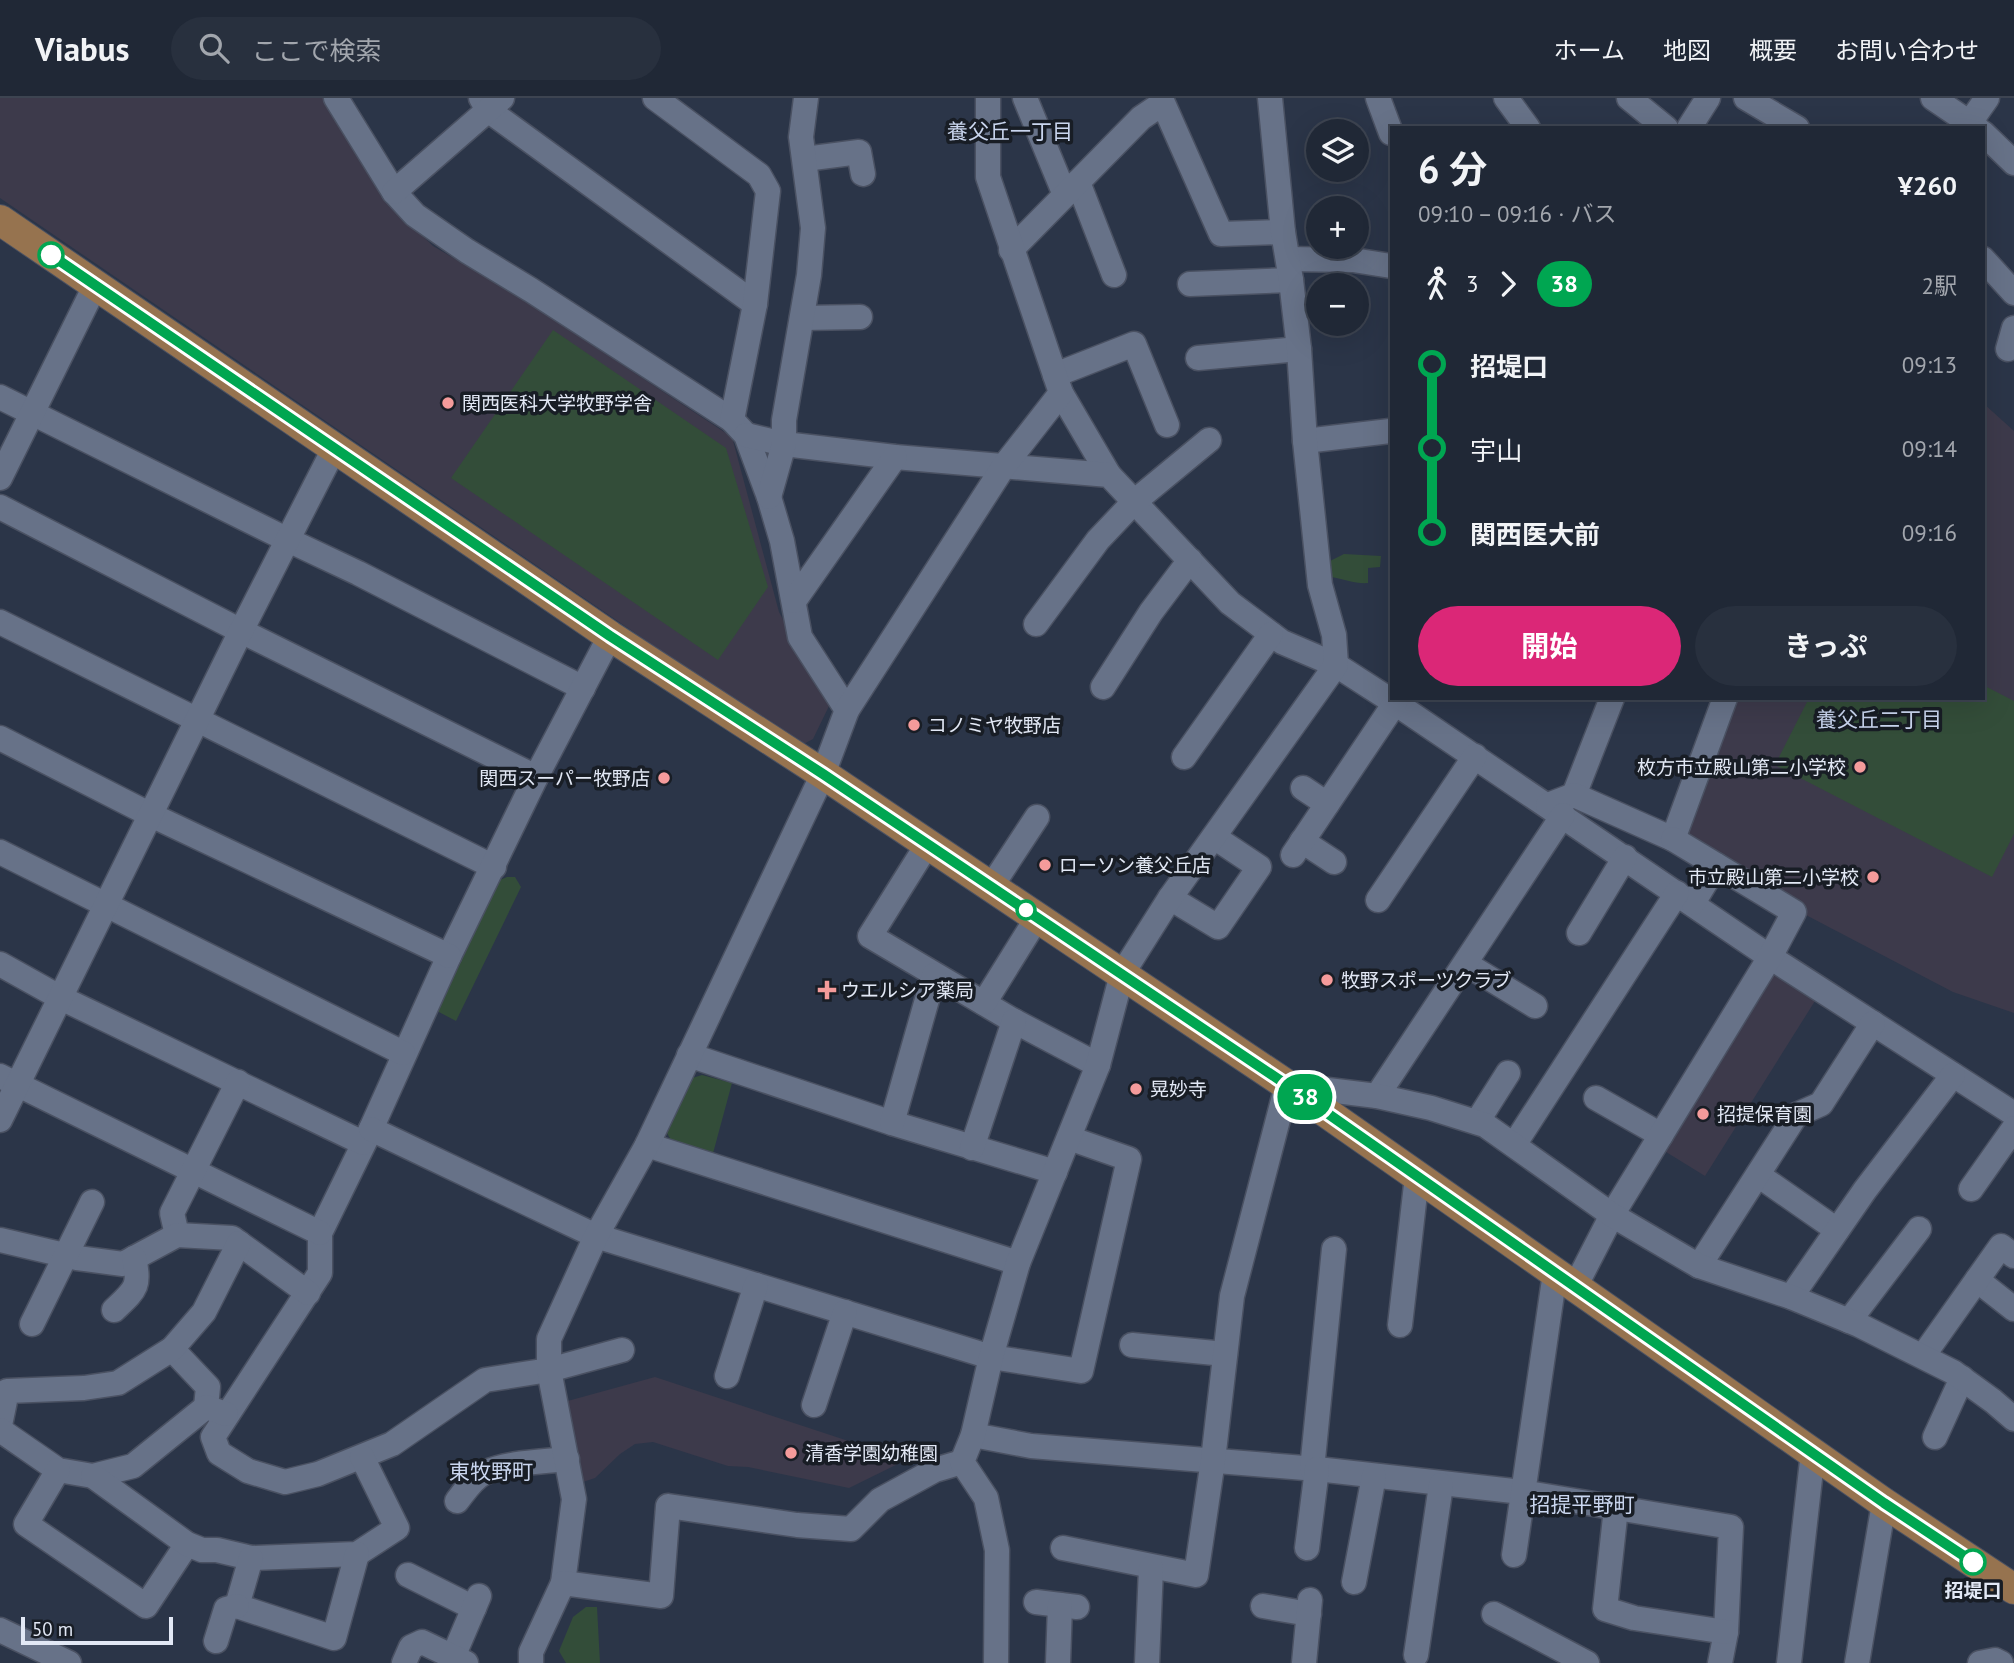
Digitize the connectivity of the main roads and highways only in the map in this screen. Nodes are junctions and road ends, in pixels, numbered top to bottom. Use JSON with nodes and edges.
{"nodes":[{"id":1,"x":0,"y":219,"type":"edge"},
{"id":2,"x":2014,"y":1589,"type":"edge"}],
"edges":[{"from":1,"to":2,"type":"main road"}]}
